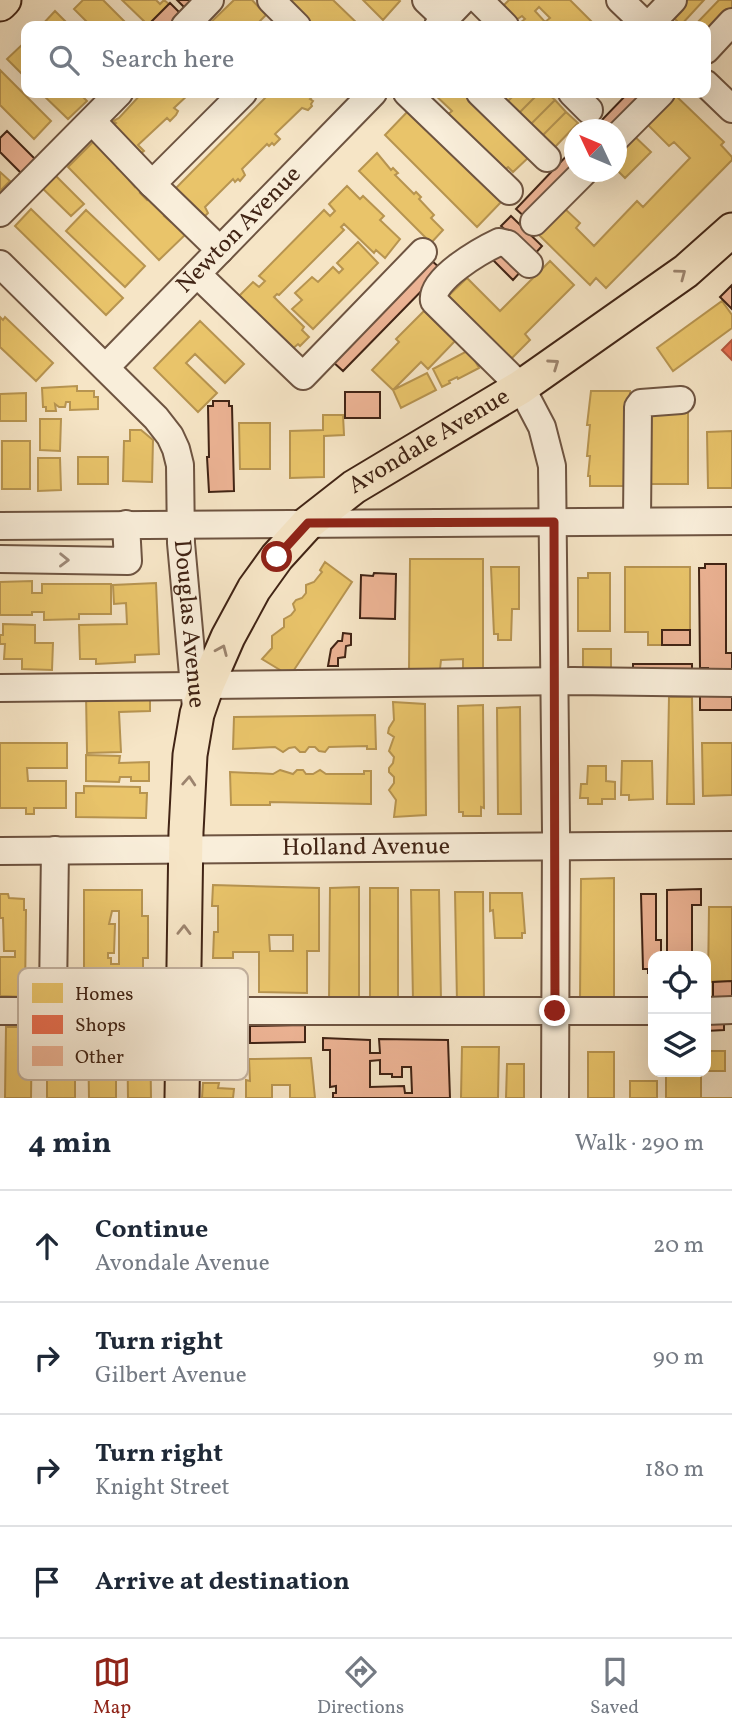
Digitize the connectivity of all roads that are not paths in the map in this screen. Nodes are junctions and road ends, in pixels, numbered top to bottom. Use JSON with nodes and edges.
{"nodes":[{"id":1,"x":210,"y":0,"type":"edge"},
{"id":2,"x":271,"y":0,"type":"edge"},
{"id":3,"x":426,"y":0,"type":"edge"},
{"id":4,"x":479,"y":0,"type":"edge"},
{"id":5,"x":620,"y":0,"type":"edge"},
{"id":6,"x":673,"y":0,"type":"edge"},
{"id":7,"x":449,"y":15,"type":"edge"},
{"id":8,"x":190,"y":21,"type":"edge"},
{"id":9,"x":292,"y":21,"type":"edge"},
{"id":10,"x":500,"y":21,"type":"edge"},
{"id":11,"x":642,"y":21,"type":"edge"},
{"id":12,"x":652,"y":21,"type":"edge"},
{"id":13,"x":732,"y":22,"type":"edge"},
{"id":14,"x":711,"y":45,"type":"edge"},
{"id":15,"x":711,"y":89,"type":"edge"},
{"id":16,"x":114,"y":98,"type":"edge"},
{"id":17,"x":238,"y":98,"type":"edge"},
{"id":18,"x":366,"y":98,"type":"edge"},
{"id":19,"x":412,"y":98,"type":"edge"},
{"id":20,"x":485,"y":98,"type":"edge"},
{"id":21,"x":656,"y":98,"type":"edge"},
{"id":22,"x":732,"y":109,"type":"edge"},
{"id":23,"x":92,"y":121,"type":"junction"},
{"id":24,"x":627,"y":128,"type":"edge"},
{"id":25,"x":547,"y":158,"type":"dead end"},
{"id":26,"x":574,"y":182,"type":"edge"},
{"id":27,"x":152,"y":184,"type":"junction"},
{"id":28,"x":509,"y":191,"type":"dead end"},
{"id":29,"x":0,"y":213,"type":"edge"},
{"id":30,"x":534,"y":222,"type":"dead end"},
{"id":31,"x":732,"y":230,"type":"edge"},
{"id":32,"x":220,"y":250,"type":"junction"},
{"id":33,"x":423,"y":252,"type":"dead end"},
{"id":34,"x":0,"y":264,"type":"edge"},
{"id":35,"x":528,"y":264,"type":"dead end"},
{"id":36,"x":197,"y":274,"type":"junction"},
{"id":37,"x":106,"y":367,"type":"junction"},
{"id":38,"x":521,"y":387,"type":"junction"},
{"id":39,"x":681,"y":400,"type":"dead end"},
{"id":40,"x":732,"y":521,"type":"edge"},
{"id":41,"x":554,"y":522,"type":"junction"},
{"id":42,"x":637,"y":522,"type":"junction"},
{"id":43,"x":308,"y":523,"type":"junction"},
{"id":44,"x":126,"y":524,"type":"junction"},
{"id":45,"x":181,"y":524,"type":"junction"},
{"id":46,"x":0,"y":526,"type":"edge"},
{"id":47,"x":0,"y":559,"type":"edge"},
{"id":48,"x":555,"y":681,"type":"junction"},
{"id":49,"x":732,"y":683,"type":"edge"},
{"id":50,"x":0,"y":688,"type":"edge"},
{"id":51,"x":199,"y":695,"type":"junction"},
{"id":52,"x":732,"y":845,"type":"edge"},
{"id":53,"x":556,"y":846,"type":"junction"},
{"id":54,"x":186,"y":849,"type":"junction"},
{"id":55,"x":0,"y":850,"type":"edge"},
{"id":56,"x":55,"y":850,"type":"junction"},
{"id":57,"x":53,"y":968,"type":"edge"},
{"id":58,"x":184,"y":968,"type":"edge"},
{"id":59,"x":732,"y":1010,"type":"edge"},
{"id":60,"x":0,"y":1011,"type":"edge"},
{"id":61,"x":18,"y":1011,"type":"edge"},
{"id":62,"x":248,"y":1011,"type":"edge"},
{"id":63,"x":555,"y":1011,"type":"junction"},
{"id":64,"x":648,"y":1011,"type":"edge"},
{"id":65,"x":711,"y":1011,"type":"edge"},
{"id":66,"x":182,"y":1080,"type":"edge"},
{"id":67,"x":182,"y":1098,"type":"edge"},
{"id":68,"x":555,"y":1098,"type":"edge"}],
"edges":[{"from":1,"to":8,"type":"street"},
{"from":2,"to":9,"type":"street"},
{"from":3,"to":7,"type":"street"},
{"from":4,"to":10,"type":"street"},
{"from":5,"to":11,"type":"street"},
{"from":6,"to":12,"type":"street"},
{"from":13,"to":14,"type":"street"},
{"from":15,"to":22,"type":"street"},
{"from":16,"to":23,"type":"street"},
{"from":17,"to":27,"type":"street"},
{"from":18,"to":32,"type":"street","name":"Newton Avenue"},
{"from":19,"to":28,"type":"street"},
{"from":20,"to":25,"type":"street"},
{"from":21,"to":24,"type":"street"},
{"from":23,"to":27,"type":"street"},
{"from":23,"to":29,"type":"street"},
{"from":26,"to":30,"type":"street"},
{"from":27,"to":32,"type":"street"},
{"from":38,"to":31,"type":"main road","name":"Avondale Avenue","one_way":true},
{"from":32,"to":36,"type":"street","name":"Newton Avenue"},
{"from":33,"to":36,"type":"street"},
{"from":34,"to":37,"type":"street","name":"Douglas Avenue"},
{"from":35,"to":38,"type":"street"},
{"from":36,"to":37,"type":"street","name":"Newton Avenue"},
{"from":37,"to":45,"type":"street","name":"Douglas Avenue"},
{"from":38,"to":41,"type":"street"},
{"from":38,"to":43,"type":"main road","name":"Avondale Avenue"},
{"from":39,"to":42,"type":"street"},
{"from":40,"to":42,"type":"street"},
{"from":41,"to":42,"type":"street"},
{"from":41,"to":43,"type":"street"},
{"from":41,"to":48,"type":"street"},
{"from":43,"to":45,"type":"street"},
{"from":51,"to":43,"type":"main road","name":"Avondale Avenue","one_way":true},
{"from":44,"to":45,"type":"street"},
{"from":44,"to":46,"type":"street"},
{"from":47,"to":44,"type":"street","one_way":true},
{"from":45,"to":51,"type":"street","name":"Douglas Avenue"},
{"from":48,"to":49,"type":"street"},
{"from":48,"to":51,"type":"street"},
{"from":48,"to":53,"type":"street"},
{"from":50,"to":51,"type":"street"},
{"from":54,"to":51,"type":"main road","name":"Douglas Avenue","one_way":true},
{"from":52,"to":53,"type":"street","name":"Holland Avenue"},
{"from":53,"to":54,"type":"street","name":"Holland Avenue"},
{"from":53,"to":63,"type":"street"},
{"from":54,"to":56,"type":"street","name":"Holland Avenue"},
{"from":58,"to":54,"type":"main road","name":"Douglas Avenue","one_way":true},
{"from":55,"to":56,"type":"street","name":"Holland Avenue"},
{"from":56,"to":57,"type":"street"},
{"from":59,"to":65,"type":"street"},
{"from":60,"to":61,"type":"street"},
{"from":62,"to":63,"type":"street"},
{"from":63,"to":64,"type":"street"},
{"from":63,"to":68,"type":"street"},
{"from":66,"to":67,"type":"main road","name":"Douglas Avenue"}]}
